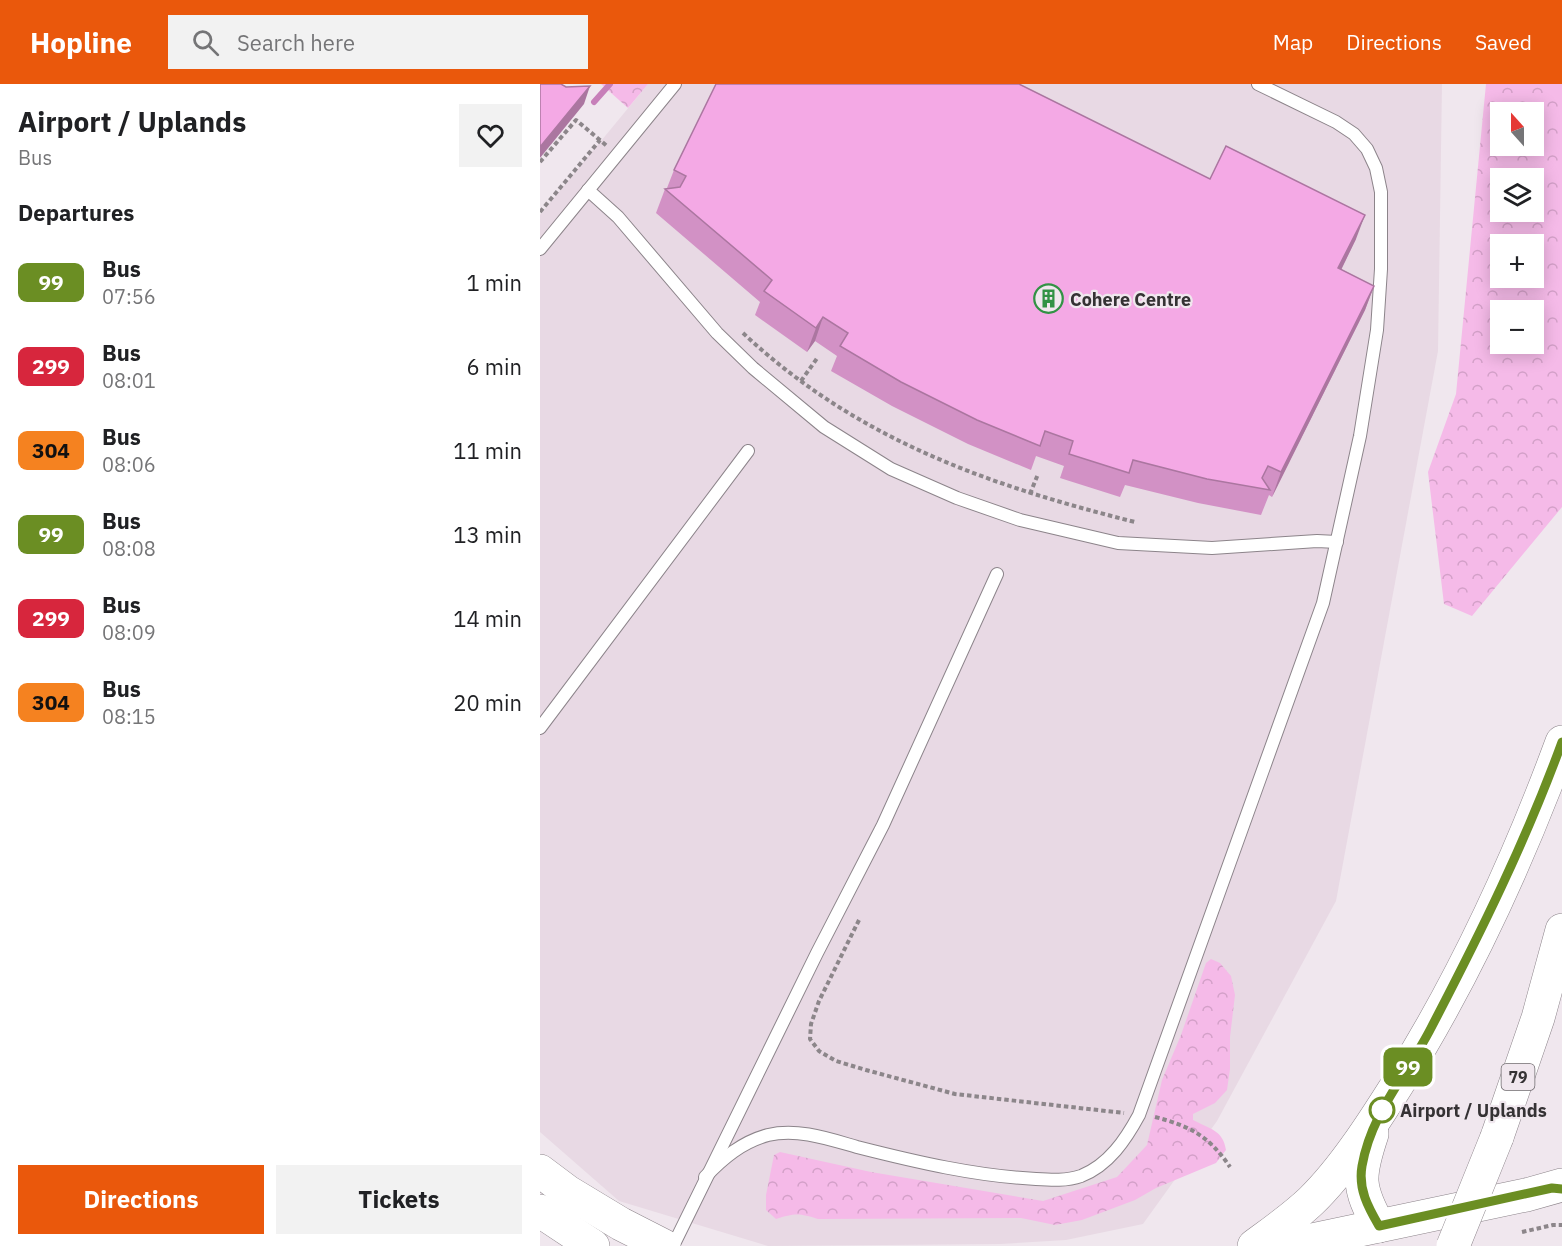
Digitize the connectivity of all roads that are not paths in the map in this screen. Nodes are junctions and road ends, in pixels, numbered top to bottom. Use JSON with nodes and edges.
{"nodes":[{"id":1,"x":675,"y":84,"type":"edge"},
{"id":2,"x":1258,"y":84,"type":"edge"},
{"id":3,"x":588,"y":190,"type":"junction"},
{"id":4,"x":540,"y":249,"type":"edge"},
{"id":5,"x":748,"y":451,"type":"dead end"},
{"id":6,"x":1337,"y":542,"type":"junction"},
{"id":7,"x":997,"y":574,"type":"dead end"},
{"id":8,"x":540,"y":728,"type":"edge"},
{"id":9,"x":1562,"y":742,"type":"edge"},
{"id":10,"x":1562,"y":930,"type":"edge"},
{"id":11,"x":1562,"y":980,"type":"edge"},
{"id":12,"x":1538,"y":1018,"type":"junction"},
{"id":13,"x":1378,"y":1115,"type":"junction"},
{"id":14,"x":540,"y":1171,"type":"edge"},
{"id":15,"x":705,"y":1177,"type":"junction"},
{"id":16,"x":1559,"y":1187,"type":"edge"},
{"id":17,"x":540,"y":1211,"type":"edge"},
{"id":18,"x":1379,"y":1226,"type":"junction"},
{"id":19,"x":593,"y":1246,"type":"edge"},
{"id":20,"x":664,"y":1246,"type":"edge"},
{"id":21,"x":673,"y":1246,"type":"edge"},
{"id":22,"x":1254,"y":1246,"type":"edge"},
{"id":23,"x":1284,"y":1246,"type":"edge"},
{"id":24,"x":1453,"y":1246,"type":"edge"}],
"edges":[{"from":1,"to":3,"type":"lane"},
{"from":2,"to":6,"type":"lane"},
{"from":3,"to":4,"type":"lane"},
{"from":3,"to":6,"type":"lane"},
{"from":5,"to":8,"type":"lane"},
{"from":6,"to":15,"type":"lane"},
{"from":7,"to":15,"type":"lane"},
{"from":9,"to":13,"type":"main road"},
{"from":10,"to":12,"type":"main road","number":"79"},
{"from":11,"to":12,"type":"main road"},
{"from":12,"to":24,"type":"main road","number":"79","bridge":true},
{"from":13,"to":18,"type":"main road"},
{"from":13,"to":22,"type":"main road"},
{"from":14,"to":20,"type":"main road"},
{"from":15,"to":21,"type":"lane"},
{"from":16,"to":18,"type":"main road"},
{"from":17,"to":19,"type":"main road"},
{"from":18,"to":23,"type":"main road"}]}
